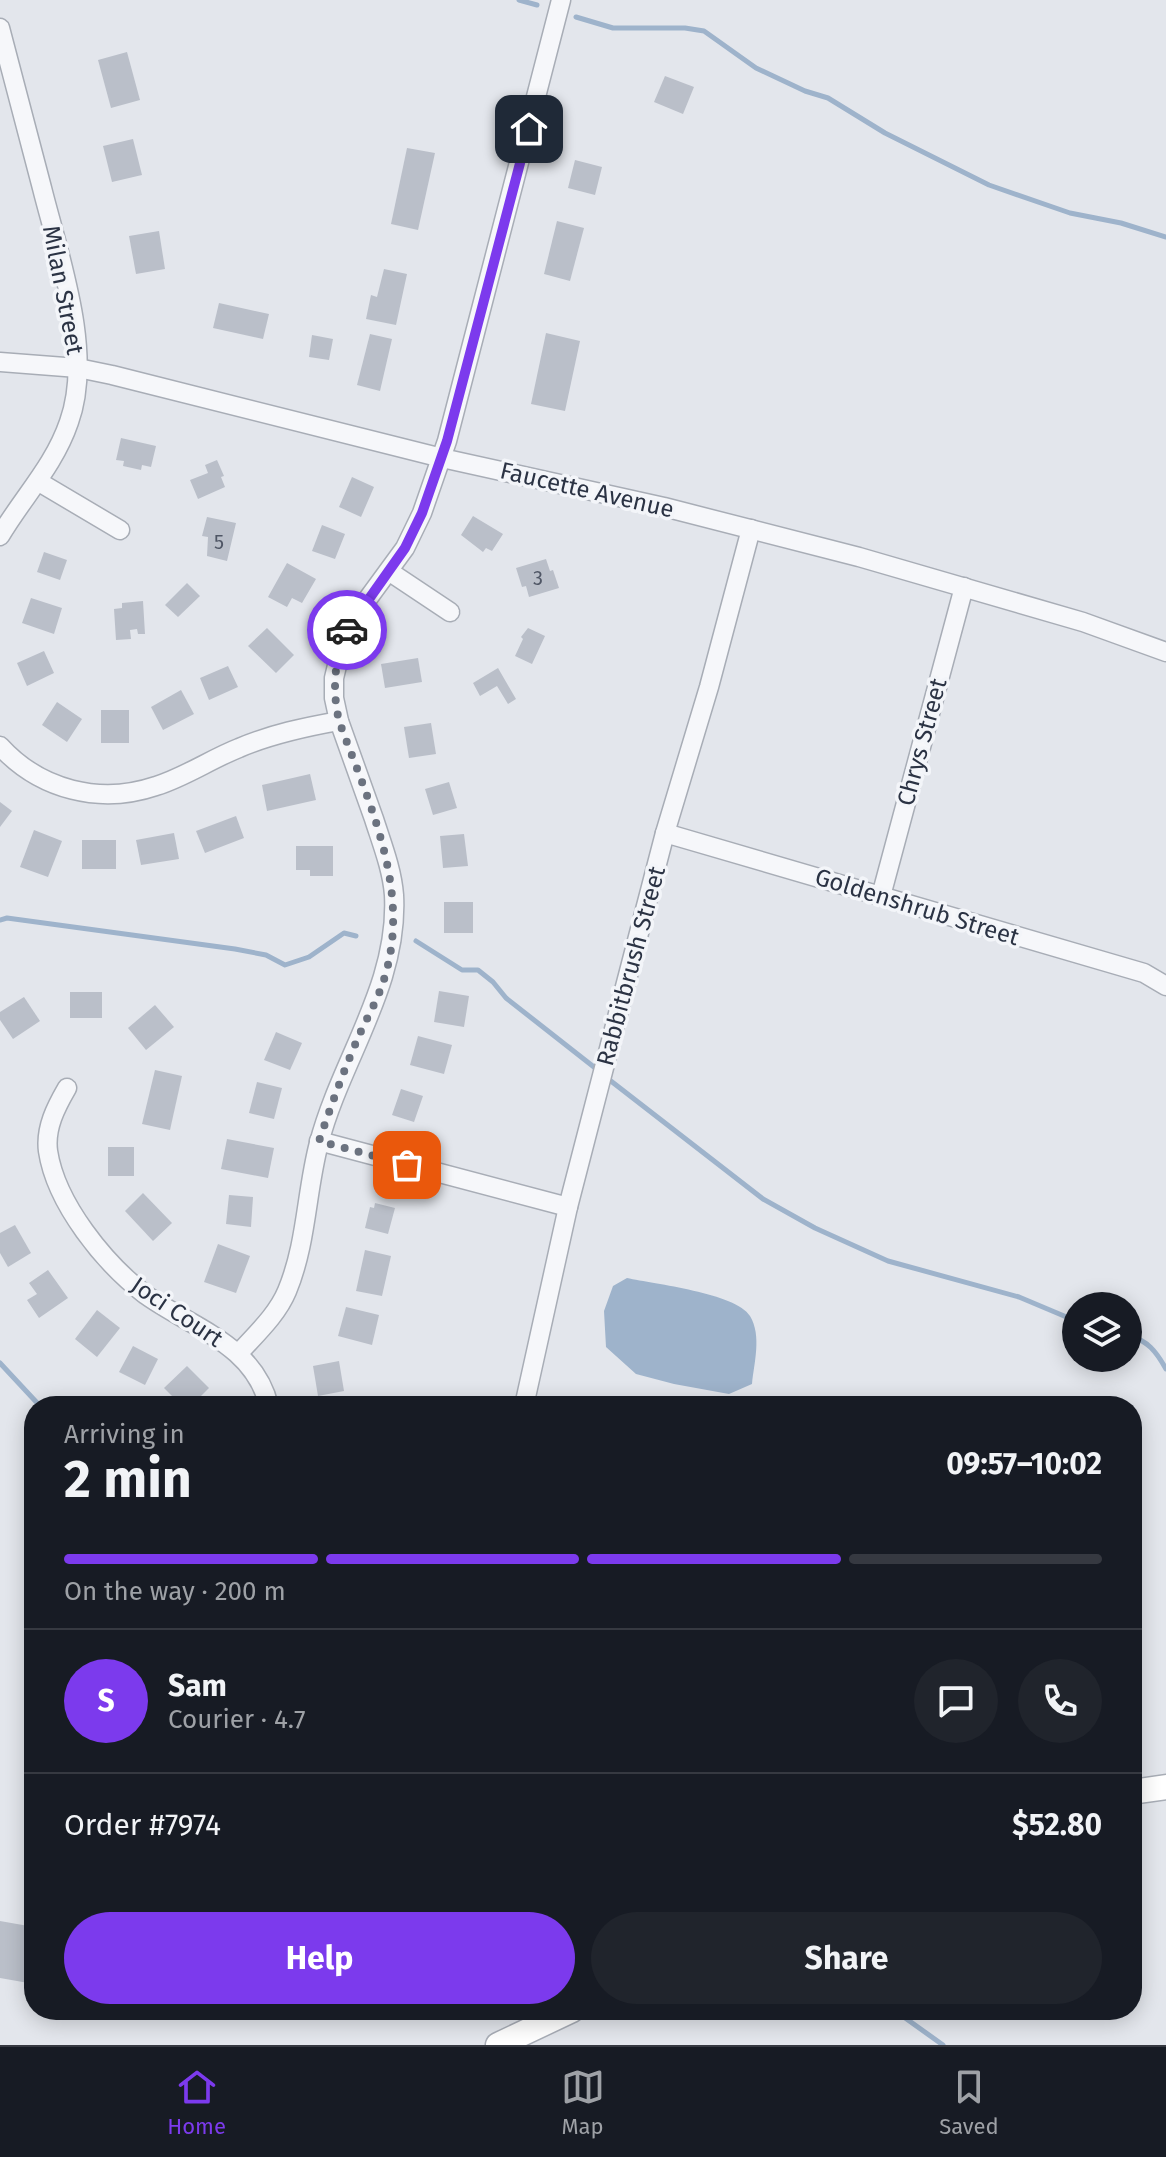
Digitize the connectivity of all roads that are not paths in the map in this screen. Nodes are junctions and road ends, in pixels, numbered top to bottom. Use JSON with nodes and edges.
{"nodes":[{"id":1,"x":561,"y":0,"type":"edge"},
{"id":2,"x":0,"y":28,"type":"edge"},
{"id":3,"x":0,"y":362,"type":"edge"},
{"id":4,"x":78,"y":368,"type":"junction"},
{"id":5,"x":442,"y":458,"type":"junction"},
{"id":6,"x":39,"y":482,"type":"junction"},
{"id":7,"x":751,"y":529,"type":"junction"},
{"id":8,"x":120,"y":530,"type":"dead end"},
{"id":9,"x":0,"y":536,"type":"edge"},
{"id":10,"x":390,"y":572,"type":"junction"},
{"id":11,"x":964,"y":587,"type":"junction"},
{"id":12,"x":450,"y":612,"type":"dead end"},
{"id":13,"x":1166,"y":652,"type":"edge"},
{"id":14,"x":339,"y":721,"type":"junction"},
{"id":15,"x":0,"y":746,"type":"edge"},
{"id":16,"x":665,"y":833,"type":"junction"},
{"id":17,"x":881,"y":896,"type":"junction"},
{"id":18,"x":1166,"y":986,"type":"edge"},
{"id":19,"x":67,"y":1088,"type":"dead end"},
{"id":20,"x":319,"y":1141,"type":"junction"},
{"id":21,"x":568,"y":1207,"type":"junction"},
{"id":22,"x":239,"y":1353,"type":"junction"},
{"id":23,"x":265,"y":1396,"type":"edge"},
{"id":24,"x":527,"y":1396,"type":"edge"},
{"id":25,"x":1166,"y":1787,"type":"edge"},
{"id":26,"x":1142,"y":1791,"type":"edge"},
{"id":27,"x":551,"y":2020,"type":"edge"},
{"id":28,"x":498,"y":2045,"type":"edge"}],
"edges":[{"from":1,"to":5,"type":"street"},
{"from":2,"to":4,"type":"street","name":"Milan Street"},
{"from":3,"to":4,"type":"street","name":"Faucette Avenue"},
{"from":4,"to":5,"type":"street","name":"Faucette Avenue"},
{"from":4,"to":6,"type":"street","name":"Milan Street"},
{"from":5,"to":7,"type":"street","name":"Faucette Avenue"},
{"from":5,"to":10,"type":"street"},
{"from":6,"to":8,"type":"street"},
{"from":6,"to":9,"type":"street","name":"Milan Street"},
{"from":7,"to":11,"type":"street","name":"Faucette Avenue"},
{"from":7,"to":16,"type":"street","name":"Rabbitbrush Street"},
{"from":10,"to":12,"type":"street"},
{"from":10,"to":14,"type":"street"},
{"from":11,"to":13,"type":"street","name":"Faucette Avenue"},
{"from":11,"to":17,"type":"street","name":"Chrys Street"},
{"from":14,"to":15,"type":"street"},
{"from":14,"to":20,"type":"street"},
{"from":16,"to":17,"type":"street","name":"Goldenshrub Street"},
{"from":16,"to":21,"type":"street","name":"Rabbitbrush Street"},
{"from":17,"to":18,"type":"street","name":"Goldenshrub Street"},
{"from":19,"to":22,"type":"street","name":"Joci Court"},
{"from":20,"to":21,"type":"street"},
{"from":20,"to":22,"type":"street"},
{"from":21,"to":24,"type":"street","name":"Rabbitbrush Street"},
{"from":22,"to":23,"type":"street","name":"Joci Court"},
{"from":25,"to":26,"type":"street"},
{"from":27,"to":28,"type":"street"}]}
